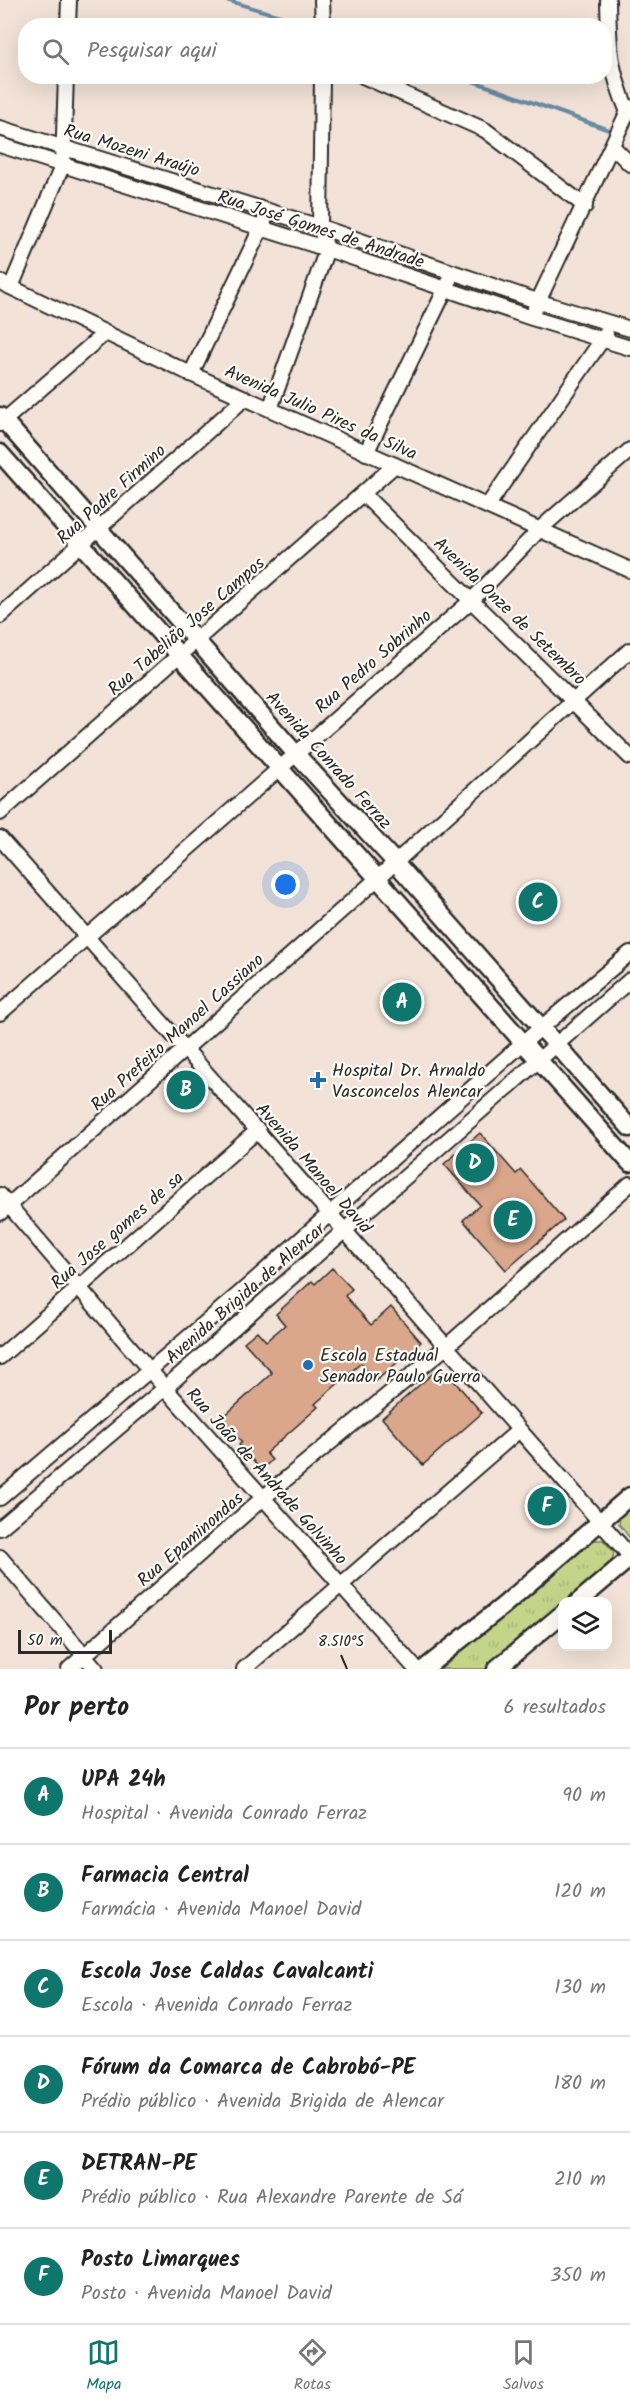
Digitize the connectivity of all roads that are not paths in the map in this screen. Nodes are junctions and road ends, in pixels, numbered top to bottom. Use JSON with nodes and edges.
{"nodes":[{"id":1,"x":69,"y":0,"type":"edge"},
{"id":2,"x":322,"y":0,"type":"edge"},
{"id":3,"x":608,"y":0,"type":"edge"},
{"id":4,"x":68,"y":18,"type":"edge"},
{"id":5,"x":322,"y":18,"type":"edge"},
{"id":6,"x":608,"y":18,"type":"edge"},
{"id":7,"x":612,"y":72,"type":"edge"},
{"id":8,"x":66,"y":84,"type":"edge"},
{"id":9,"x":322,"y":84,"type":"edge"},
{"id":10,"x":381,"y":84,"type":"edge"},
{"id":11,"x":629,"y":110,"type":"edge"},
{"id":12,"x":0,"y":128,"type":"edge"},
{"id":13,"x":0,"y":144,"type":"edge"},
{"id":14,"x":612,"y":146,"type":"junction"},
{"id":15,"x":64,"y":147,"type":"junction"},
{"id":16,"x":63,"y":164,"type":"junction"},
{"id":17,"x":630,"y":164,"type":"edge"},
{"id":18,"x":585,"y":206,"type":"junction"},
{"id":19,"x":267,"y":211,"type":"junction"},
{"id":20,"x":320,"y":227,"type":"junction"},
{"id":21,"x":262,"y":229,"type":"junction"},
{"id":22,"x":327,"y":249,"type":"junction"},
{"id":23,"x":452,"y":271,"type":"junction"},
{"id":24,"x":5,"y":284,"type":"edge"},
{"id":25,"x":446,"y":289,"type":"junction"},
{"id":26,"x":537,"y":301,"type":"junction"},
{"id":27,"x":531,"y":318,"type":"junction"},
{"id":28,"x":611,"y":323,"type":"junction"},
{"id":29,"x":630,"y":329,"type":"edge"},
{"id":30,"x":105,"y":333,"type":"junction"},
{"id":31,"x":603,"y":340,"type":"junction"},
{"id":32,"x":630,"y":348,"type":"edge"},
{"id":33,"x":191,"y":374,"type":"junction"},
{"id":34,"x":245,"y":398,"type":"junction"},
{"id":35,"x":270,"y":409,"type":"junction"},
{"id":36,"x":1,"y":420,"type":"edge"},
{"id":37,"x":630,"y":450,"type":"edge"},
{"id":38,"x":0,"y":453,"type":"edge"},
{"id":39,"x":366,"y":453,"type":"junction"},
{"id":40,"x":394,"y":465,"type":"junction"},
{"id":41,"x":363,"y":494,"type":"junction"},
{"id":42,"x":488,"y":505,"type":"junction"},
{"id":43,"x":99,"y":530,"type":"junction"},
{"id":44,"x":540,"y":530,"type":"junction"},
{"id":45,"x":81,"y":544,"type":"junction"},
{"id":46,"x":630,"y":570,"type":"edge"},
{"id":47,"x":150,"y":586,"type":"junction"},
{"id":48,"x":472,"y":600,"type":"junction"},
{"id":49,"x":133,"y":602,"type":"junction"},
{"id":50,"x":0,"y":616,"type":"edge"},
{"id":51,"x":197,"y":640,"type":"junction"},
{"id":52,"x":630,"y":650,"type":"edge"},
{"id":53,"x":181,"y":655,"type":"junction"},
{"id":54,"x":575,"y":700,"type":"junction"},
{"id":55,"x":250,"y":701,"type":"junction"},
{"id":56,"x":235,"y":717,"type":"junction"},
{"id":57,"x":295,"y":753,"type":"junction"},
{"id":58,"x":630,"y":757,"type":"edge"},
{"id":59,"x":279,"y":767,"type":"junction"},
{"id":60,"x":344,"y":807,"type":"junction"},
{"id":61,"x":0,"y":813,"type":"edge"},
{"id":62,"x":329,"y":823,"type":"junction"},
{"id":63,"x":0,"y":838,"type":"edge"},
{"id":64,"x":395,"y":862,"type":"junction"},
{"id":65,"x":378,"y":878,"type":"junction"},
{"id":66,"x":86,"y":937,"type":"junction"},
{"id":67,"x":468,"y":947,"type":"junction"},
{"id":68,"x":630,"y":954,"type":"edge"},
{"id":69,"x":453,"y":962,"type":"junction"},
{"id":70,"x":630,"y":980,"type":"edge"},
{"id":71,"x":0,"y":1013,"type":"edge"},
{"id":72,"x":541,"y":1028,"type":"junction"},
{"id":73,"x":523,"y":1043,"type":"junction"},
{"id":74,"x":556,"y":1044,"type":"junction"},
{"id":75,"x":184,"y":1050,"type":"junction"},
{"id":76,"x":538,"y":1060,"type":"junction"},
{"id":77,"x":607,"y":1102,"type":"junction"},
{"id":78,"x":443,"y":1114,"type":"junction"},
{"id":79,"x":591,"y":1119,"type":"junction"},
{"id":80,"x":630,"y":1128,"type":"edge"},
{"id":81,"x":258,"y":1130,"type":"junction"},
{"id":82,"x":459,"y":1130,"type":"junction"},
{"id":83,"x":630,"y":1163,"type":"edge"},
{"id":84,"x":630,"y":1184,"type":"edge"},
{"id":85,"x":3,"y":1204,"type":"edge"},
{"id":86,"x":329,"y":1213,"type":"junction"},
{"id":87,"x":344,"y":1230,"type":"junction"},
{"id":88,"x":79,"y":1288,"type":"junction"},
{"id":89,"x":240,"y":1293,"type":"junction"},
{"id":90,"x":254,"y":1308,"type":"junction"},
{"id":91,"x":447,"y":1346,"type":"junction"},
{"id":92,"x":0,"y":1357,"type":"edge"},
{"id":93,"x":150,"y":1370,"type":"junction"},
{"id":94,"x":165,"y":1388,"type":"junction"},
{"id":95,"x":518,"y":1431,"type":"junction"},
{"id":96,"x":63,"y":1444,"type":"junction"},
{"id":97,"x":78,"y":1461,"type":"junction"},
{"id":98,"x":630,"y":1496,"type":"edge"},
{"id":99,"x":0,"y":1498,"type":"edge"},
{"id":100,"x":264,"y":1498,"type":"junction"},
{"id":101,"x":601,"y":1523,"type":"junction"},
{"id":102,"x":0,"y":1528,"type":"edge"},
{"id":103,"x":0,"y":1557,"type":"edge"},
{"id":104,"x":630,"y":1557,"type":"edge"},
{"id":105,"x":341,"y":1586,"type":"junction"},
{"id":106,"x":584,"y":1597,"type":"edge"},
{"id":107,"x":558,"y":1617,"type":"edge"},
{"id":108,"x":84,"y":1656,"type":"junction"},
{"id":109,"x":69,"y":1669,"type":"edge"},
{"id":110,"x":96,"y":1669,"type":"edge"},
{"id":111,"x":244,"y":1669,"type":"edge"},
{"id":112,"x":416,"y":1669,"type":"edge"},
{"id":113,"x":424,"y":1669,"type":"edge"},
{"id":114,"x":496,"y":1669,"type":"edge"}],
"edges":[{"from":1,"to":4,"type":"street"},
{"from":2,"to":5,"type":"street"},
{"from":3,"to":6,"type":"street"},
{"from":7,"to":11,"type":"street"},
{"from":8,"to":15,"type":"street"},
{"from":9,"to":20,"type":"street"},
{"from":10,"to":18,"type":"street"},
{"from":11,"to":14,"type":"street"},
{"from":12,"to":15,"type":"street","name":"Rua Mozeni Araújo"},
{"from":13,"to":16,"type":"street","name":"Rua José Gomes de Andrade"},
{"from":14,"to":17,"type":"street"},
{"from":14,"to":18,"type":"street"},
{"from":15,"to":16,"type":"street"},
{"from":15,"to":19,"type":"street","name":"Rua Mozeni Araújo"},
{"from":16,"to":21,"type":"street","name":"Rua José Gomes de Andrade"},
{"from":16,"to":24,"type":"street"},
{"from":18,"to":26,"type":"street"},
{"from":19,"to":20,"type":"street","name":"Rua Mozeni Araújo"},
{"from":19,"to":21,"type":"street"},
{"from":20,"to":22,"type":"street"},
{"from":20,"to":23,"type":"street","name":"Rua Mozeni Araújo"},
{"from":21,"to":22,"type":"street","name":"Rua José Gomes de Andrade"},
{"from":21,"to":33,"type":"street"},
{"from":22,"to":25,"type":"street","name":"Rua José Gomes de Andrade"},
{"from":22,"to":35,"type":"street"},
{"from":23,"to":25,"type":"street"},
{"from":23,"to":26,"type":"street","name":"Rua Mozeni Araújo"},
{"from":24,"to":30,"type":"street","name":"Avenida Julio Pires da Silva"},
{"from":25,"to":27,"type":"street","name":"Rua José Gomes de Andrade"},
{"from":25,"to":39,"type":"street"},
{"from":26,"to":27,"type":"street"},
{"from":26,"to":28,"type":"street","name":"Rua Mozeni Araújo"},
{"from":27,"to":31,"type":"street","name":"Rua José Gomes de Andrade"},
{"from":28,"to":29,"type":"street","name":"Rua Mozeni Araújo"},
{"from":28,"to":31,"type":"street"},
{"from":30,"to":33,"type":"street","name":"Avenida Julio Pires da Silva"},
{"from":30,"to":36,"type":"street"},
{"from":31,"to":32,"type":"street","name":"Rua José Gomes de Andrade"},
{"from":31,"to":42,"type":"street"},
{"from":33,"to":34,"type":"street","name":"Avenida Julio Pires da Silva"},
{"from":34,"to":35,"type":"street","name":"Avenida Julio Pires da Silva"},
{"from":34,"to":43,"type":"street","name":"Rua Padre Firmino"},
{"from":35,"to":39,"type":"street","name":"Avenida Julio Pires da Silva"},
{"from":36,"to":43,"type":"street","name":"Avenida Conrado Ferraz"},
{"from":37,"to":44,"type":"street","name":"Rua Pedro Sobrinho"},
{"from":38,"to":45,"type":"street"},
{"from":39,"to":40,"type":"street","name":"Avenida Julio Pires da Silva"},
{"from":40,"to":41,"type":"street","name":"Rua Tabelião Jose Campos"},
{"from":40,"to":42,"type":"street","name":"Avenida Julio Pires da Silva"},
{"from":41,"to":48,"type":"street","name":"Avenida Onze de Setembro"},
{"from":41,"to":51,"type":"street","name":"Rua Tabelião Jose Campos"},
{"from":42,"to":44,"type":"street","name":"Avenida Julio Pires da Silva"},
{"from":43,"to":45,"type":"street","name":"Rua Padre Firmino"},
{"from":43,"to":47,"type":"street","name":"Avenida Conrado Ferraz"},
{"from":44,"to":46,"type":"street","name":"Avenida Julio Pires da Silva"},
{"from":44,"to":48,"type":"street","name":"Rua Pedro Sobrinho"},
{"from":45,"to":49,"type":"street"},
{"from":45,"to":50,"type":"street","name":"Rua Padre Firmino"},
{"from":47,"to":49,"type":"street"},
{"from":47,"to":51,"type":"street","name":"Avenida Conrado Ferraz"},
{"from":48,"to":54,"type":"street","name":"Avenida Onze de Setembro"},
{"from":48,"to":57,"type":"street","name":"Rua Pedro Sobrinho"},
{"from":49,"to":53,"type":"street"},
{"from":51,"to":53,"type":"street","name":"Rua Tabelião Jose Campos"},
{"from":51,"to":55,"type":"street","name":"Avenida Conrado Ferraz"},
{"from":52,"to":54,"type":"street","name":"Rua Prefeito Manoel Cassiano"},
{"from":53,"to":56,"type":"street"},
{"from":53,"to":61,"type":"street","name":"Rua Tabelião Jose Campos"},
{"from":54,"to":58,"type":"street","name":"Avenida Onze de Setembro"},
{"from":54,"to":64,"type":"street","name":"Rua Prefeito Manoel Cassiano"},
{"from":55,"to":56,"type":"street"},
{"from":55,"to":57,"type":"street","name":"Avenida Conrado Ferraz"},
{"from":56,"to":59,"type":"street"},
{"from":57,"to":59,"type":"street","name":"Rua Pedro Sobrinho"},
{"from":57,"to":60,"type":"street","name":"Avenida Conrado Ferraz"},
{"from":59,"to":62,"type":"street"},
{"from":59,"to":66,"type":"street","name":"Rua Pedro Sobrinho"},
{"from":60,"to":62,"type":"street"},
{"from":60,"to":64,"type":"street","name":"Avenida Conrado Ferraz"},
{"from":62,"to":65,"type":"street"},
{"from":63,"to":66,"type":"street","name":"Avenida Manoel David"},
{"from":64,"to":65,"type":"street","name":"Rua Prefeito Manoel Cassiano"},
{"from":64,"to":67,"type":"street","name":"Avenida Conrado Ferraz"},
{"from":65,"to":69,"type":"street"},
{"from":65,"to":75,"type":"street","name":"Rua Prefeito Manoel Cassiano"},
{"from":66,"to":71,"type":"street","name":"Rua Pedro Sobrinho"},
{"from":66,"to":75,"type":"street","name":"Avenida Manoel David"},
{"from":67,"to":69,"type":"street"},
{"from":67,"to":72,"type":"street","name":"Avenida Conrado Ferraz"},
{"from":68,"to":72,"type":"street","name":"Avenida Brigida de Alencar"},
{"from":69,"to":73,"type":"street"},
{"from":70,"to":74,"type":"street","name":"Avenida Brigida de Alencar"},
{"from":72,"to":73,"type":"street","name":"Avenida Brigida de Alencar"},
{"from":72,"to":74,"type":"street","name":"Avenida Conrado Ferraz"},
{"from":73,"to":76,"type":"street"},
{"from":73,"to":78,"type":"street","name":"Avenida Brigida de Alencar"},
{"from":74,"to":76,"type":"street","name":"Avenida Brigida de Alencar"},
{"from":74,"to":77,"type":"street","name":"Avenida Conrado Ferraz"},
{"from":75,"to":81,"type":"street","name":"Avenida Manoel David"},
{"from":75,"to":85,"type":"street","name":"Rua Prefeito Manoel Cassiano"},
{"from":76,"to":79,"type":"street"},
{"from":76,"to":82,"type":"street","name":"Avenida Brigida de Alencar"},
{"from":77,"to":79,"type":"street"},
{"from":77,"to":80,"type":"street","name":"Avenida Conrado Ferraz"},
{"from":78,"to":82,"type":"street"},
{"from":78,"to":86,"type":"street","name":"Avenida Brigida de Alencar"},
{"from":79,"to":83,"type":"street"},
{"from":81,"to":86,"type":"street","name":"Avenida Manoel David"},
{"from":81,"to":88,"type":"street","name":"Rua Jose gomes de sa"},
{"from":82,"to":87,"type":"street","name":"Avenida Brigida de Alencar"},
{"from":84,"to":91,"type":"street","name":"Rua Epaminondas"},
{"from":85,"to":88,"type":"street","name":"Rua João de Andrade Golvinho"},
{"from":86,"to":87,"type":"street","name":"Avenida Manoel David"},
{"from":86,"to":89,"type":"street","name":"Avenida Brigida de Alencar"},
{"from":87,"to":90,"type":"street","name":"Avenida Brigida de Alencar"},
{"from":87,"to":91,"type":"street","name":"Avenida Manoel David"},
{"from":88,"to":92,"type":"street","name":"Rua Jose gomes de sa"},
{"from":88,"to":93,"type":"street","name":"Rua João de Andrade Golvinho"},
{"from":89,"to":90,"type":"street"},
{"from":89,"to":93,"type":"street","name":"Avenida Brigida de Alencar"},
{"from":90,"to":94,"type":"street","name":"Avenida Brigida de Alencar"},
{"from":91,"to":95,"type":"street","name":"Avenida Manoel David"},
{"from":91,"to":100,"type":"street","name":"Rua Epaminondas"},
{"from":93,"to":94,"type":"street","name":"Rua João de Andrade Golvinho"},
{"from":93,"to":96,"type":"street","name":"Avenida Brigida de Alencar"},
{"from":94,"to":97,"type":"street","name":"Avenida Brigida de Alencar"},
{"from":94,"to":100,"type":"street","name":"Rua João de Andrade Golvinho"},
{"from":95,"to":101,"type":"street","name":"Avenida Manoel David"},
{"from":95,"to":105,"type":"street"},
{"from":96,"to":97,"type":"street"},
{"from":96,"to":99,"type":"street","name":"Avenida Brigida de Alencar"},
{"from":97,"to":102,"type":"street","name":"Avenida Brigida de Alencar"},
{"from":98,"to":101,"type":"street"},
{"from":100,"to":105,"type":"street","name":"Rua João de Andrade Golvinho"},
{"from":100,"to":108,"type":"street","name":"Rua Epaminondas"},
{"from":101,"to":104,"type":"street","name":"Avenida Manoel David"},
{"from":101,"to":113,"type":"street"},
{"from":103,"to":108,"type":"street"},
{"from":104,"to":106,"type":"street"},
{"from":105,"to":111,"type":"street"},
{"from":105,"to":112,"type":"street","name":"Rua João de Andrade Golvinho"},
{"from":107,"to":114,"type":"street"},
{"from":108,"to":109,"type":"street","name":"Rua Epaminondas"},
{"from":108,"to":110,"type":"street"}]}
